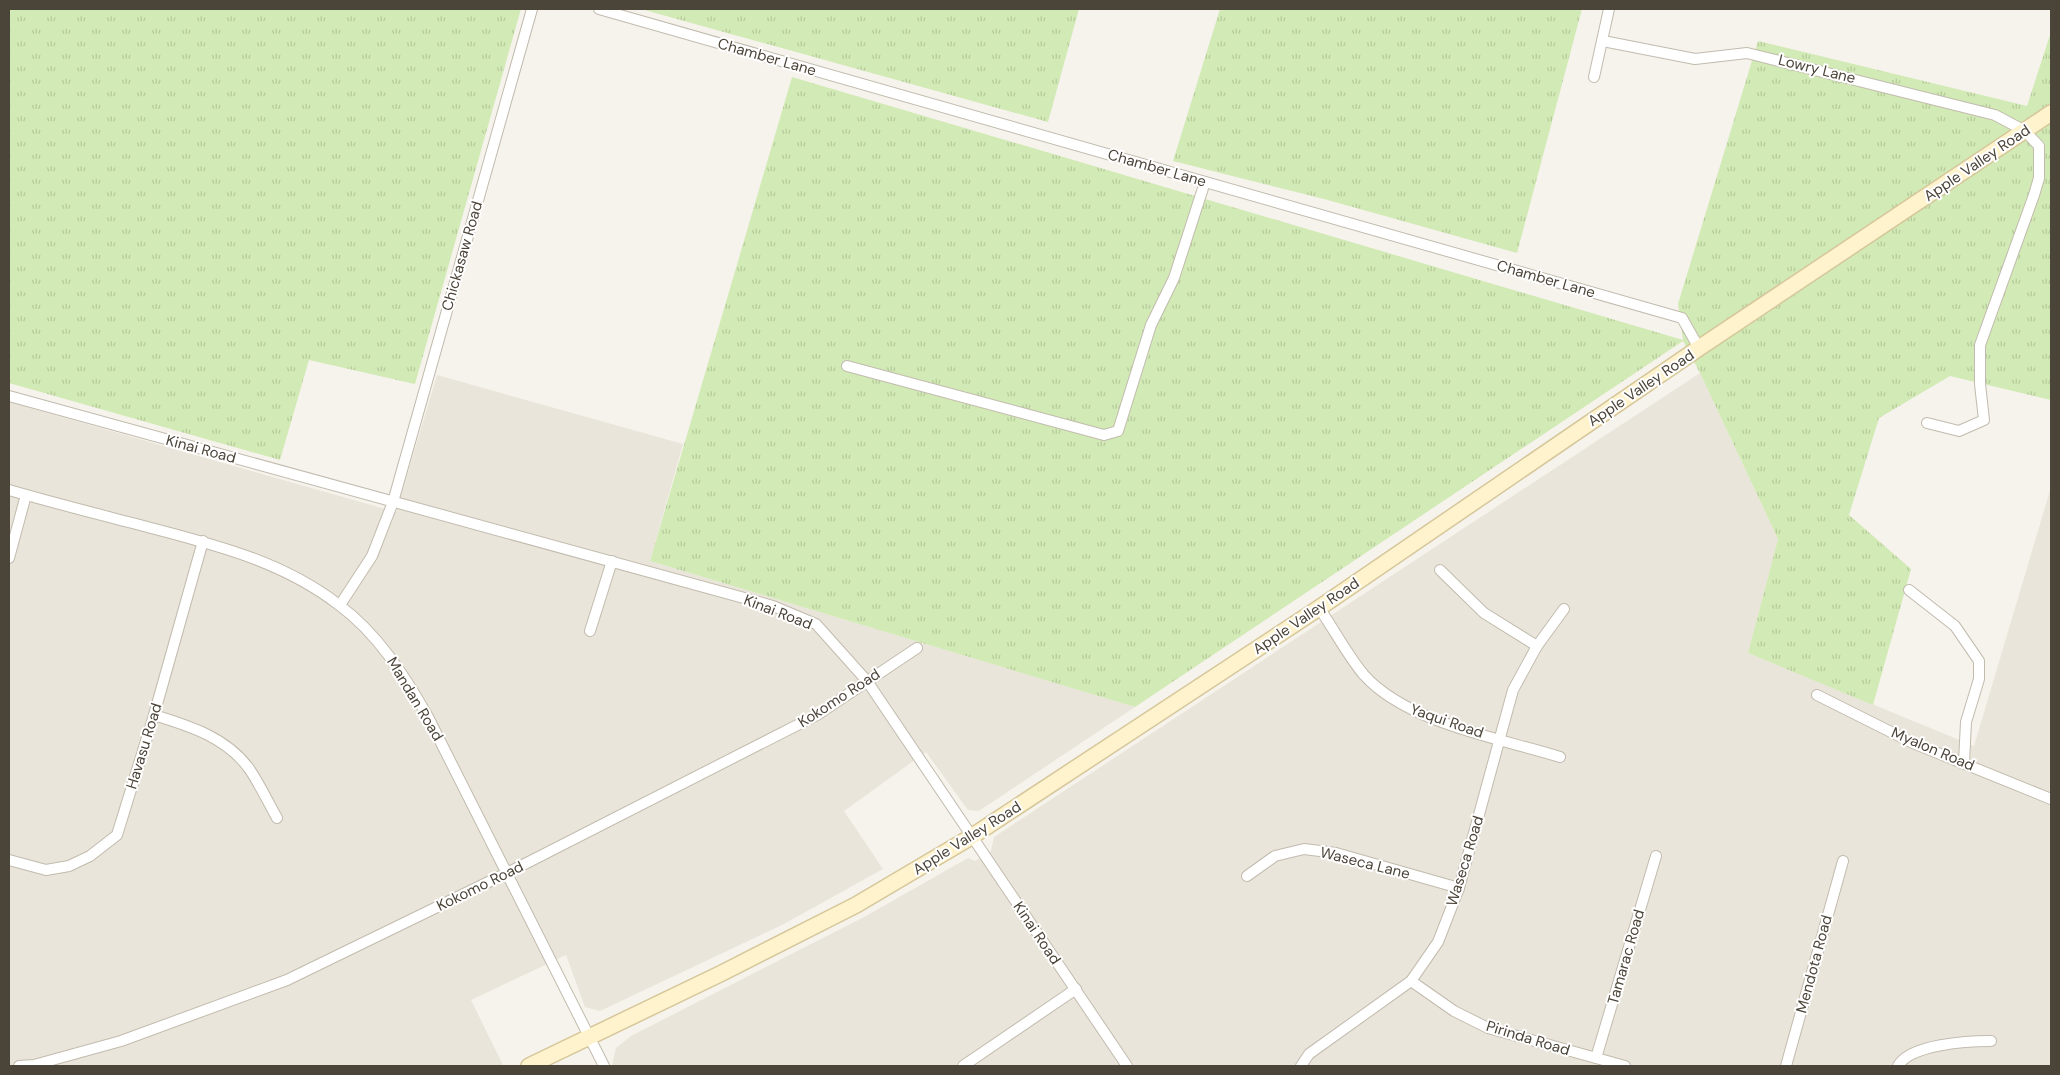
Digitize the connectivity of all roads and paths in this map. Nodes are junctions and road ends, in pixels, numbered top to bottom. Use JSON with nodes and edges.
{"nodes":[{"id":1,"x":532,"y":9,"type":"edge"},
{"id":2,"x":598,"y":9,"type":"edge"},
{"id":3,"x":1610,"y":9,"type":"edge"},
{"id":4,"x":1603,"y":41,"type":"junction"},
{"id":5,"x":1594,"y":77,"type":"dead end"},
{"id":6,"x":2051,"y":113,"type":"edge"},
{"id":7,"x":2025,"y":131,"type":"junction"},
{"id":8,"x":1205,"y":182,"type":"junction"},
{"id":9,"x":1699,"y":348,"type":"junction"},
{"id":10,"x":847,"y":366,"type":"dead end"},
{"id":11,"x":9,"y":396,"type":"edge"},
{"id":12,"x":1927,"y":423,"type":"dead end"},
{"id":13,"x":9,"y":490,"type":"edge"},
{"id":14,"x":26,"y":495,"type":"junction"},
{"id":15,"x":393,"y":502,"type":"junction"},
{"id":16,"x":203,"y":542,"type":"junction"},
{"id":17,"x":9,"y":558,"type":"edge"},
{"id":18,"x":612,"y":560,"type":"junction"},
{"id":19,"x":1440,"y":570,"type":"dead end"},
{"id":20,"x":1908,"y":590,"type":"dead end"},
{"id":21,"x":340,"y":605,"type":"junction"},
{"id":22,"x":1319,"y":608,"type":"junction"},
{"id":23,"x":1564,"y":609,"type":"dead end"},
{"id":24,"x":590,"y":631,"type":"dead end"},
{"id":25,"x":1538,"y":646,"type":"junction"},
{"id":26,"x":917,"y":648,"type":"dead end"},
{"id":27,"x":867,"y":681,"type":"junction"},
{"id":28,"x":1817,"y":695,"type":"dead end"},
{"id":29,"x":154,"y":715,"type":"junction"},
{"id":30,"x":1501,"y":739,"type":"junction"},
{"id":31,"x":1560,"y":757,"type":"dead end"},
{"id":32,"x":1964,"y":762,"type":"junction"},
{"id":33,"x":2051,"y":799,"type":"edge"},
{"id":34,"x":278,"y":818,"type":"dead end"},
{"id":35,"x":970,"y":837,"type":"junction"},
{"id":36,"x":1656,"y":856,"type":"dead end"},
{"id":37,"x":9,"y":860,"type":"edge"},
{"id":38,"x":1843,"y":861,"type":"dead end"},
{"id":39,"x":508,"y":873,"type":"junction"},
{"id":40,"x":1247,"y":876,"type":"dead end"},
{"id":41,"x":1459,"y":888,"type":"junction"},
{"id":42,"x":1411,"y":981,"type":"junction"},
{"id":43,"x":1076,"y":989,"type":"junction"},
{"id":44,"x":588,"y":1038,"type":"junction"},
{"id":45,"x":1991,"y":1041,"type":"dead end"},
{"id":46,"x":1596,"y":1058,"type":"junction"},
{"id":47,"x":19,"y":1066,"type":"edge"},
{"id":48,"x":529,"y":1066,"type":"edge"},
{"id":49,"x":604,"y":1066,"type":"edge"},
{"id":50,"x":963,"y":1066,"type":"edge"},
{"id":51,"x":1127,"y":1066,"type":"edge"},
{"id":52,"x":1301,"y":1066,"type":"edge"},
{"id":53,"x":1626,"y":1066,"type":"edge"},
{"id":54,"x":1786,"y":1066,"type":"edge"},
{"id":55,"x":1898,"y":1066,"type":"edge"}],
"edges":[{"from":1,"to":15,"type":"street","name":"Chickasaw Road"},
{"from":2,"to":8,"type":"street","name":"Chamber Lane"},
{"from":3,"to":4,"type":"street"},
{"from":4,"to":5,"type":"street"},
{"from":4,"to":7,"type":"street","name":"Lowry Lane"},
{"from":6,"to":7,"type":"main road","name":"Apple Valley Road"},
{"from":7,"to":9,"type":"main road","name":"Apple Valley Road"},
{"from":7,"to":12,"type":"street"},
{"from":8,"to":9,"type":"street","name":"Chamber Lane"},
{"from":8,"to":10,"type":"street"},
{"from":9,"to":22,"type":"main road","name":"Apple Valley Road"},
{"from":11,"to":15,"type":"street","name":"Kinai Road"},
{"from":13,"to":14,"type":"street","name":"Mandan Road"},
{"from":14,"to":16,"type":"street","name":"Mandan Road"},
{"from":14,"to":17,"type":"street"},
{"from":15,"to":18,"type":"street","name":"Kinai Road"},
{"from":15,"to":21,"type":"street"},
{"from":16,"to":21,"type":"street","name":"Mandan Road"},
{"from":16,"to":29,"type":"street","name":"Havasu Road"},
{"from":18,"to":24,"type":"street"},
{"from":18,"to":27,"type":"street","name":"Kinai Road"},
{"from":19,"to":25,"type":"street"},
{"from":20,"to":32,"type":"street"},
{"from":21,"to":39,"type":"street","name":"Mandan Road"},
{"from":22,"to":30,"type":"street","name":"Yaqui Road"},
{"from":22,"to":35,"type":"main road","name":"Apple Valley Road"},
{"from":23,"to":25,"type":"street","name":"Waseca Road"},
{"from":25,"to":30,"type":"street","name":"Waseca Road"},
{"from":26,"to":27,"type":"street","name":"Kokomo Road"},
{"from":27,"to":35,"type":"street","name":"Kinai Road"},
{"from":27,"to":39,"type":"street","name":"Kokomo Road"},
{"from":28,"to":32,"type":"street","name":"Myalon Road"},
{"from":29,"to":34,"type":"street"},
{"from":29,"to":37,"type":"street","name":"Havasu Road"},
{"from":30,"to":31,"type":"street","name":"Yaqui Road"},
{"from":30,"to":41,"type":"street","name":"Waseca Road"},
{"from":32,"to":33,"type":"street","name":"Myalon Road"},
{"from":35,"to":43,"type":"street","name":"Kinai Road"},
{"from":35,"to":44,"type":"main road","name":"Apple Valley Road"},
{"from":36,"to":46,"type":"street","name":"Tamarac Road"},
{"from":38,"to":54,"type":"street","name":"Mendota Road"},
{"from":39,"to":44,"type":"street","name":"Mandan Road"},
{"from":39,"to":47,"type":"street","name":"Kokomo Road"},
{"from":40,"to":41,"type":"street","name":"Waseca Lane"},
{"from":41,"to":42,"type":"street","name":"Waseca Road"},
{"from":42,"to":46,"type":"street","name":"Pirinda Road"},
{"from":42,"to":52,"type":"street","name":"Waseca Road"},
{"from":43,"to":50,"type":"street"},
{"from":43,"to":51,"type":"street","name":"Kinai Road"},
{"from":44,"to":48,"type":"main road","name":"Apple Valley Road"},
{"from":44,"to":49,"type":"street","name":"Mandan Road"},
{"from":45,"to":55,"type":"street"},
{"from":46,"to":53,"type":"street","name":"Pirinda Road"}]}
